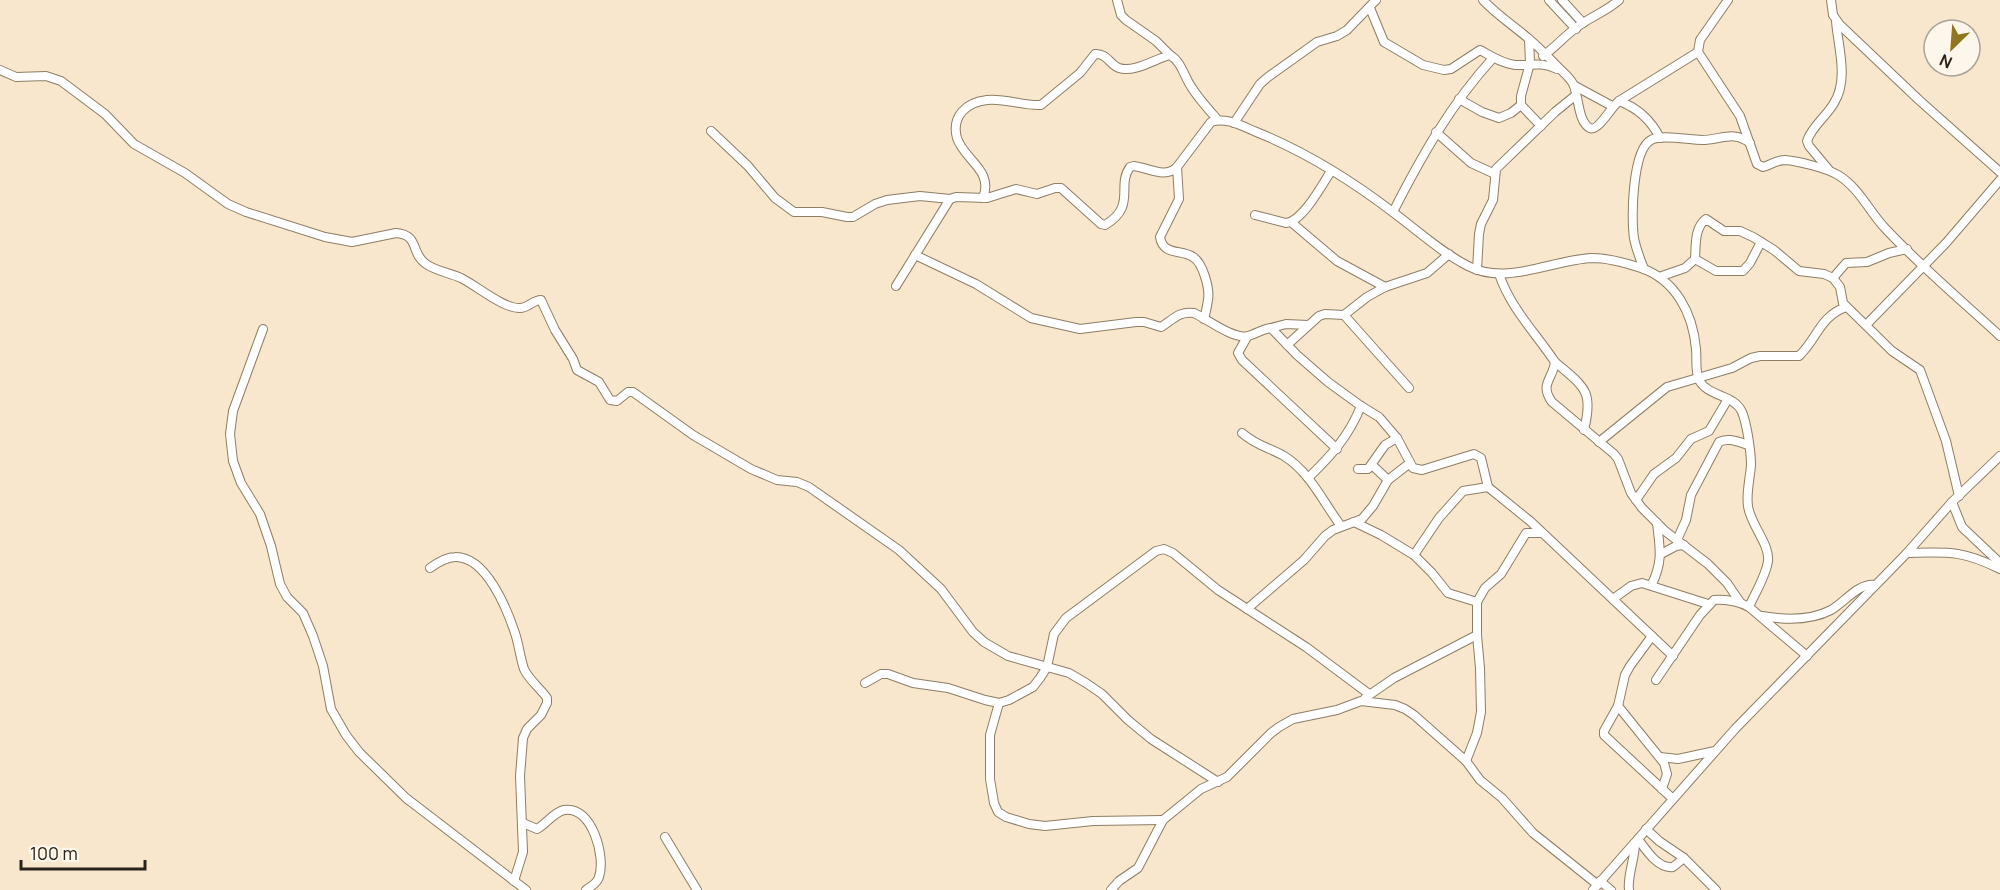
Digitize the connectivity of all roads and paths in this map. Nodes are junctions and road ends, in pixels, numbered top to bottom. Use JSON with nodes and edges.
{"nodes":[{"id":1,"x":1117,"y":0,"type":"edge"},
{"id":2,"x":1376,"y":0,"type":"edge"},
{"id":3,"x":1483,"y":0,"type":"edge"},
{"id":4,"x":1549,"y":0,"type":"edge"},
{"id":5,"x":1562,"y":0,"type":"edge"},
{"id":6,"x":1619,"y":0,"type":"edge"},
{"id":7,"x":1728,"y":0,"type":"edge"},
{"id":8,"x":1831,"y":0,"type":"edge"},
{"id":9,"x":1370,"y":8,"type":"junction"},
{"id":10,"x":1836,"y":21,"type":"junction"},
{"id":11,"x":1579,"y":26,"type":"junction"},
{"id":12,"x":1529,"y":39,"type":"junction"},
{"id":13,"x":1698,"y":52,"type":"junction"},
{"id":14,"x":1546,"y":54,"type":"junction"},
{"id":15,"x":1170,"y":55,"type":"junction"},
{"id":16,"x":1493,"y":58,"type":"junction"},
{"id":17,"x":1532,"y":63,"type":"junction"},
{"id":18,"x":0,"y":70,"type":"edge"},
{"id":19,"x":1560,"y":70,"type":"junction"},
{"id":20,"x":1575,"y":90,"type":"junction"},
{"id":21,"x":1459,"y":99,"type":"junction"},
{"id":22,"x":1615,"y":104,"type":"junction"},
{"id":23,"x":1521,"y":105,"type":"junction"},
{"id":24,"x":1217,"y":119,"type":"junction"},
{"id":25,"x":1234,"y":123,"type":"junction"},
{"id":26,"x":1541,"y":126,"type":"junction"},
{"id":27,"x":711,"y":131,"type":"dead end"},
{"id":28,"x":1436,"y":132,"type":"junction"},
{"id":29,"x":1660,"y":138,"type":"junction"},
{"id":30,"x":1751,"y":143,"type":"junction"},
{"id":31,"x":1174,"y":170,"type":"junction"},
{"id":32,"x":1829,"y":170,"type":"junction"},
{"id":33,"x":1331,"y":171,"type":"junction"},
{"id":34,"x":2000,"y":172,"type":"edge"},
{"id":35,"x":1495,"y":174,"type":"junction"},
{"id":36,"x":2000,"y":180,"type":"edge"},
{"id":37,"x":986,"y":187,"type":"junction"},
{"id":38,"x":1000,"y":194,"type":"junction"},
{"id":39,"x":983,"y":198,"type":"junction"},
{"id":40,"x":950,"y":199,"type":"junction"},
{"id":41,"x":1393,"y":212,"type":"junction"},
{"id":42,"x":1255,"y":215,"type":"dead end"},
{"id":43,"x":1291,"y":222,"type":"junction"},
{"id":44,"x":1761,"y":242,"type":"junction"},
{"id":45,"x":1907,"y":249,"type":"junction"},
{"id":46,"x":1449,"y":254,"type":"junction"},
{"id":47,"x":915,"y":255,"type":"junction"},
{"id":48,"x":1695,"y":259,"type":"junction"},
{"id":49,"x":1924,"y":265,"type":"junction"},
{"id":50,"x":1644,"y":269,"type":"junction"},
{"id":51,"x":1478,"y":270,"type":"junction"},
{"id":52,"x":1499,"y":274,"type":"junction"},
{"id":53,"x":1659,"y":277,"type":"junction"},
{"id":54,"x":1833,"y":278,"type":"junction"},
{"id":55,"x":896,"y":286,"type":"dead end"},
{"id":56,"x":1385,"y":287,"type":"junction"},
{"id":57,"x":1846,"y":307,"type":"junction"},
{"id":58,"x":1344,"y":315,"type":"junction"},
{"id":59,"x":1204,"y":319,"type":"junction"},
{"id":60,"x":1308,"y":325,"type":"junction"},
{"id":61,"x":1866,"y":325,"type":"junction"},
{"id":62,"x":1271,"y":328,"type":"junction"},
{"id":63,"x":263,"y":329,"type":"dead end"},
{"id":64,"x":2000,"y":336,"type":"edge"},
{"id":65,"x":1247,"y":337,"type":"junction"},
{"id":66,"x":1287,"y":345,"type":"junction"},
{"id":67,"x":1555,"y":362,"type":"junction"},
{"id":68,"x":1698,"y":378,"type":"junction"},
{"id":69,"x":1409,"y":388,"type":"dead end"},
{"id":70,"x":1728,"y":399,"type":"junction"},
{"id":71,"x":1360,"y":406,"type":"junction"},
{"id":72,"x":1584,"y":430,"type":"junction"},
{"id":73,"x":1242,"y":433,"type":"dead end"},
{"id":74,"x":1612,"y":433,"type":"junction"},
{"id":75,"x":1397,"y":438,"type":"junction"},
{"id":76,"x":1599,"y":442,"type":"junction"},
{"id":77,"x":1749,"y":445,"type":"junction"},
{"id":78,"x":1337,"y":449,"type":"junction"},
{"id":79,"x":1614,"y":454,"type":"junction"},
{"id":80,"x":2000,"y":456,"type":"edge"},
{"id":81,"x":1410,"y":463,"type":"junction"},
{"id":82,"x":1372,"y":465,"type":"junction"},
{"id":83,"x":1358,"y":469,"type":"dead end"},
{"id":84,"x":1308,"y":478,"type":"junction"},
{"id":85,"x":1388,"y":480,"type":"junction"},
{"id":86,"x":1488,"y":486,"type":"junction"},
{"id":87,"x":1956,"y":499,"type":"junction"},
{"id":88,"x":1636,"y":500,"type":"junction"},
{"id":89,"x":1530,"y":521,"type":"junction"},
{"id":90,"x":1354,"y":522,"type":"junction"},
{"id":91,"x":1657,"y":523,"type":"junction"},
{"id":92,"x":1341,"y":526,"type":"junction"},
{"id":93,"x":1526,"y":533,"type":"junction"},
{"id":94,"x":1542,"y":534,"type":"junction"},
{"id":95,"x":1681,"y":542,"type":"junction"},
{"id":96,"x":1906,"y":553,"type":"junction"},
{"id":97,"x":1661,"y":554,"type":"junction"},
{"id":98,"x":1414,"y":555,"type":"junction"},
{"id":99,"x":1998,"y":560,"type":"edge"},
{"id":100,"x":430,"y":568,"type":"dead end"},
{"id":101,"x":2000,"y":569,"type":"edge"},
{"id":102,"x":1652,"y":585,"type":"junction"},
{"id":103,"x":1875,"y":585,"type":"junction"},
{"id":104,"x":1613,"y":599,"type":"junction"},
{"id":105,"x":1477,"y":602,"type":"junction"},
{"id":106,"x":1740,"y":602,"type":"junction"},
{"id":107,"x":1708,"y":604,"type":"junction"},
{"id":108,"x":1749,"y":607,"type":"junction"},
{"id":109,"x":1835,"y":607,"type":"junction"},
{"id":110,"x":1247,"y":609,"type":"junction"},
{"id":111,"x":1848,"y":611,"type":"junction"},
{"id":112,"x":1760,"y":616,"type":"junction"},
{"id":113,"x":1477,"y":635,"type":"junction"},
{"id":114,"x":1652,"y":636,"type":"junction"},
{"id":115,"x":1673,"y":656,"type":"junction"},
{"id":116,"x":1807,"y":656,"type":"junction"},
{"id":117,"x":1047,"y":667,"type":"junction"},
{"id":118,"x":1656,"y":680,"type":"dead end"},
{"id":119,"x":865,"y":683,"type":"dead end"},
{"id":120,"x":1369,"y":694,"type":"junction"},
{"id":121,"x":1361,"y":701,"type":"junction"},
{"id":122,"x":999,"y":703,"type":"junction"},
{"id":123,"x":1618,"y":706,"type":"junction"},
{"id":124,"x":1613,"y":717,"type":"junction"},
{"id":125,"x":1626,"y":718,"type":"junction"},
{"id":126,"x":1716,"y":751,"type":"junction"},
{"id":127,"x":1660,"y":757,"type":"junction"},
{"id":128,"x":1466,"y":761,"type":"junction"},
{"id":129,"x":1218,"y":782,"type":"junction"},
{"id":130,"x":1662,"y":789,"type":"junction"},
{"id":131,"x":1673,"y":799,"type":"junction"},
{"id":132,"x":1163,"y":820,"type":"junction"},
{"id":133,"x":523,"y":823,"type":"junction"},
{"id":134,"x":1647,"y":829,"type":"junction"},
{"id":135,"x":665,"y":837,"type":"dead end"},
{"id":136,"x":1637,"y":841,"type":"junction"},
{"id":137,"x":1684,"y":858,"type":"junction"},
{"id":138,"x":514,"y":880,"type":"junction"},
{"id":139,"x":1597,"y":885,"type":"edge"},
{"id":140,"x":526,"y":890,"type":"edge"},
{"id":141,"x":586,"y":890,"type":"edge"},
{"id":142,"x":697,"y":890,"type":"edge"},
{"id":143,"x":1111,"y":890,"type":"edge"},
{"id":144,"x":1611,"y":890,"type":"edge"},
{"id":145,"x":1629,"y":890,"type":"edge"},
{"id":146,"x":1716,"y":890,"type":"edge"}],
"edges":[{"from":1,"to":15,"type":"street"},
{"from":2,"to":9,"type":"street"},
{"from":3,"to":12,"type":"street"},
{"from":4,"to":11,"type":"street"},
{"from":5,"to":11,"type":"street"},
{"from":6,"to":11,"type":"street"},
{"from":7,"to":13,"type":"street"},
{"from":8,"to":10,"type":"street"},
{"from":9,"to":16,"type":"street"},
{"from":9,"to":25,"type":"street"},
{"from":10,"to":32,"type":"street"},
{"from":10,"to":34,"type":"street"},
{"from":11,"to":14,"type":"street"},
{"from":12,"to":14,"type":"street"},
{"from":12,"to":17,"type":"street"},
{"from":13,"to":22,"type":"street"},
{"from":13,"to":30,"type":"street"},
{"from":14,"to":17,"type":"street"},
{"from":14,"to":19,"type":"street"},
{"from":15,"to":24,"type":"street"},
{"from":15,"to":37,"type":"street"},
{"from":16,"to":17,"type":"street"},
{"from":16,"to":21,"type":"street"},
{"from":17,"to":19,"type":"street"},
{"from":17,"to":23,"type":"street"},
{"from":18,"to":117,"type":"street"},
{"from":19,"to":20,"type":"street"},
{"from":20,"to":22,"type":"street"},
{"from":20,"to":22,"type":"street"},
{"from":20,"to":26,"type":"street"},
{"from":21,"to":23,"type":"street"},
{"from":21,"to":28,"type":"street"},
{"from":22,"to":29,"type":"street"},
{"from":23,"to":26,"type":"street"},
{"from":24,"to":25,"type":"street"},
{"from":24,"to":31,"type":"street"},
{"from":25,"to":33,"type":"street"},
{"from":26,"to":35,"type":"street"},
{"from":27,"to":40,"type":"street"},
{"from":28,"to":35,"type":"street"},
{"from":28,"to":41,"type":"street"},
{"from":29,"to":30,"type":"street"},
{"from":29,"to":50,"type":"street"},
{"from":30,"to":32,"type":"street"},
{"from":31,"to":38,"type":"street"},
{"from":31,"to":59,"type":"street"},
{"from":32,"to":45,"type":"street"},
{"from":33,"to":41,"type":"street"},
{"from":33,"to":43,"type":"street"},
{"from":35,"to":51,"type":"street"},
{"from":36,"to":49,"type":"street"},
{"from":37,"to":38,"type":"street"},
{"from":37,"to":39,"type":"street"},
{"from":38,"to":39,"type":"street"},
{"from":39,"to":40,"type":"street"},
{"from":40,"to":47,"type":"street"},
{"from":41,"to":46,"type":"street"},
{"from":42,"to":43,"type":"street"},
{"from":43,"to":56,"type":"street"},
{"from":44,"to":48,"type":"street"},
{"from":44,"to":48,"type":"street"},
{"from":44,"to":54,"type":"street"},
{"from":45,"to":49,"type":"street"},
{"from":45,"to":54,"type":"street"},
{"from":46,"to":51,"type":"street"},
{"from":46,"to":56,"type":"street"},
{"from":47,"to":55,"type":"street"},
{"from":47,"to":59,"type":"street"},
{"from":48,"to":53,"type":"street"},
{"from":49,"to":61,"type":"street"},
{"from":49,"to":64,"type":"street"},
{"from":50,"to":52,"type":"street"},
{"from":50,"to":53,"type":"street"},
{"from":51,"to":52,"type":"street"},
{"from":52,"to":67,"type":"street"},
{"from":53,"to":68,"type":"street"},
{"from":54,"to":57,"type":"street"},
{"from":56,"to":58,"type":"street"},
{"from":57,"to":61,"type":"street"},
{"from":57,"to":68,"type":"street"},
{"from":58,"to":60,"type":"street"},
{"from":58,"to":69,"type":"street"},
{"from":59,"to":65,"type":"street"},
{"from":60,"to":62,"type":"street"},
{"from":60,"to":66,"type":"street"},
{"from":61,"to":87,"type":"street"},
{"from":62,"to":65,"type":"street"},
{"from":62,"to":66,"type":"street"},
{"from":63,"to":138,"type":"street"},
{"from":65,"to":78,"type":"street"},
{"from":66,"to":71,"type":"street"},
{"from":67,"to":72,"type":"street"},
{"from":67,"to":72,"type":"street"},
{"from":68,"to":70,"type":"street"},
{"from":68,"to":74,"type":"street"},
{"from":70,"to":77,"type":"street"},
{"from":70,"to":88,"type":"street"},
{"from":71,"to":75,"type":"street"},
{"from":71,"to":78,"type":"street"},
{"from":72,"to":76,"type":"street"},
{"from":73,"to":84,"type":"street"},
{"from":74,"to":76,"type":"street"},
{"from":74,"to":79,"type":"street"},
{"from":75,"to":81,"type":"street"},
{"from":75,"to":82,"type":"street"},
{"from":76,"to":79,"type":"street"},
{"from":77,"to":95,"type":"street"},
{"from":77,"to":108,"type":"street"},
{"from":78,"to":84,"type":"street"},
{"from":79,"to":88,"type":"street"},
{"from":80,"to":87,"type":"street"},
{"from":81,"to":85,"type":"street"},
{"from":81,"to":86,"type":"street"},
{"from":82,"to":83,"type":"street"},
{"from":82,"to":85,"type":"street"},
{"from":84,"to":92,"type":"street"},
{"from":85,"to":90,"type":"street"},
{"from":86,"to":89,"type":"street"},
{"from":86,"to":98,"type":"street"},
{"from":87,"to":96,"type":"street"},
{"from":87,"to":99,"type":"street"},
{"from":88,"to":91,"type":"street"},
{"from":89,"to":93,"type":"street"},
{"from":89,"to":94,"type":"street"},
{"from":90,"to":92,"type":"street"},
{"from":90,"to":98,"type":"street"},
{"from":91,"to":95,"type":"street"},
{"from":91,"to":97,"type":"street"},
{"from":92,"to":110,"type":"street"},
{"from":93,"to":94,"type":"street"},
{"from":93,"to":105,"type":"street"},
{"from":94,"to":104,"type":"street"},
{"from":95,"to":97,"type":"street"},
{"from":95,"to":106,"type":"street"},
{"from":96,"to":101,"type":"street"},
{"from":96,"to":103,"type":"street"},
{"from":97,"to":102,"type":"street"},
{"from":98,"to":105,"type":"street"},
{"from":100,"to":133,"type":"street"},
{"from":102,"to":104,"type":"street"},
{"from":102,"to":107,"type":"street"},
{"from":103,"to":109,"type":"street"},
{"from":103,"to":111,"type":"street"},
{"from":104,"to":114,"type":"street"},
{"from":105,"to":113,"type":"street"},
{"from":106,"to":107,"type":"street"},
{"from":106,"to":108,"type":"street"},
{"from":107,"to":115,"type":"street"},
{"from":108,"to":112,"type":"street"},
{"from":109,"to":111,"type":"street"},
{"from":109,"to":112,"type":"street"},
{"from":110,"to":117,"type":"street"},
{"from":110,"to":120,"type":"street"},
{"from":111,"to":116,"type":"street"},
{"from":112,"to":116,"type":"street"},
{"from":113,"to":120,"type":"street"},
{"from":113,"to":128,"type":"street"},
{"from":114,"to":115,"type":"street"},
{"from":114,"to":123,"type":"street"},
{"from":115,"to":118,"type":"street"},
{"from":116,"to":126,"type":"street"},
{"from":117,"to":122,"type":"street"},
{"from":117,"to":129,"type":"street"},
{"from":119,"to":122,"type":"street"},
{"from":120,"to":121,"type":"street"},
{"from":121,"to":128,"type":"street"},
{"from":121,"to":129,"type":"street"},
{"from":122,"to":132,"type":"street"},
{"from":123,"to":124,"type":"street"},
{"from":123,"to":125,"type":"street"},
{"from":124,"to":125,"type":"street"},
{"from":124,"to":130,"type":"street"},
{"from":125,"to":127,"type":"street"},
{"from":126,"to":127,"type":"street"},
{"from":126,"to":131,"type":"street"},
{"from":127,"to":130,"type":"street"},
{"from":128,"to":139,"type":"street"},
{"from":129,"to":132,"type":"street"},
{"from":130,"to":131,"type":"street"},
{"from":131,"to":134,"type":"street"},
{"from":132,"to":143,"type":"street"},
{"from":133,"to":138,"type":"street"},
{"from":133,"to":141,"type":"street"},
{"from":134,"to":136,"type":"street"},
{"from":134,"to":137,"type":"street"},
{"from":135,"to":142,"type":"street"},
{"from":136,"to":137,"type":"street"},
{"from":136,"to":139,"type":"street"},
{"from":136,"to":145,"type":"street"},
{"from":137,"to":146,"type":"street"},
{"from":138,"to":140,"type":"street"},
{"from":139,"to":144,"type":"street"}]}
